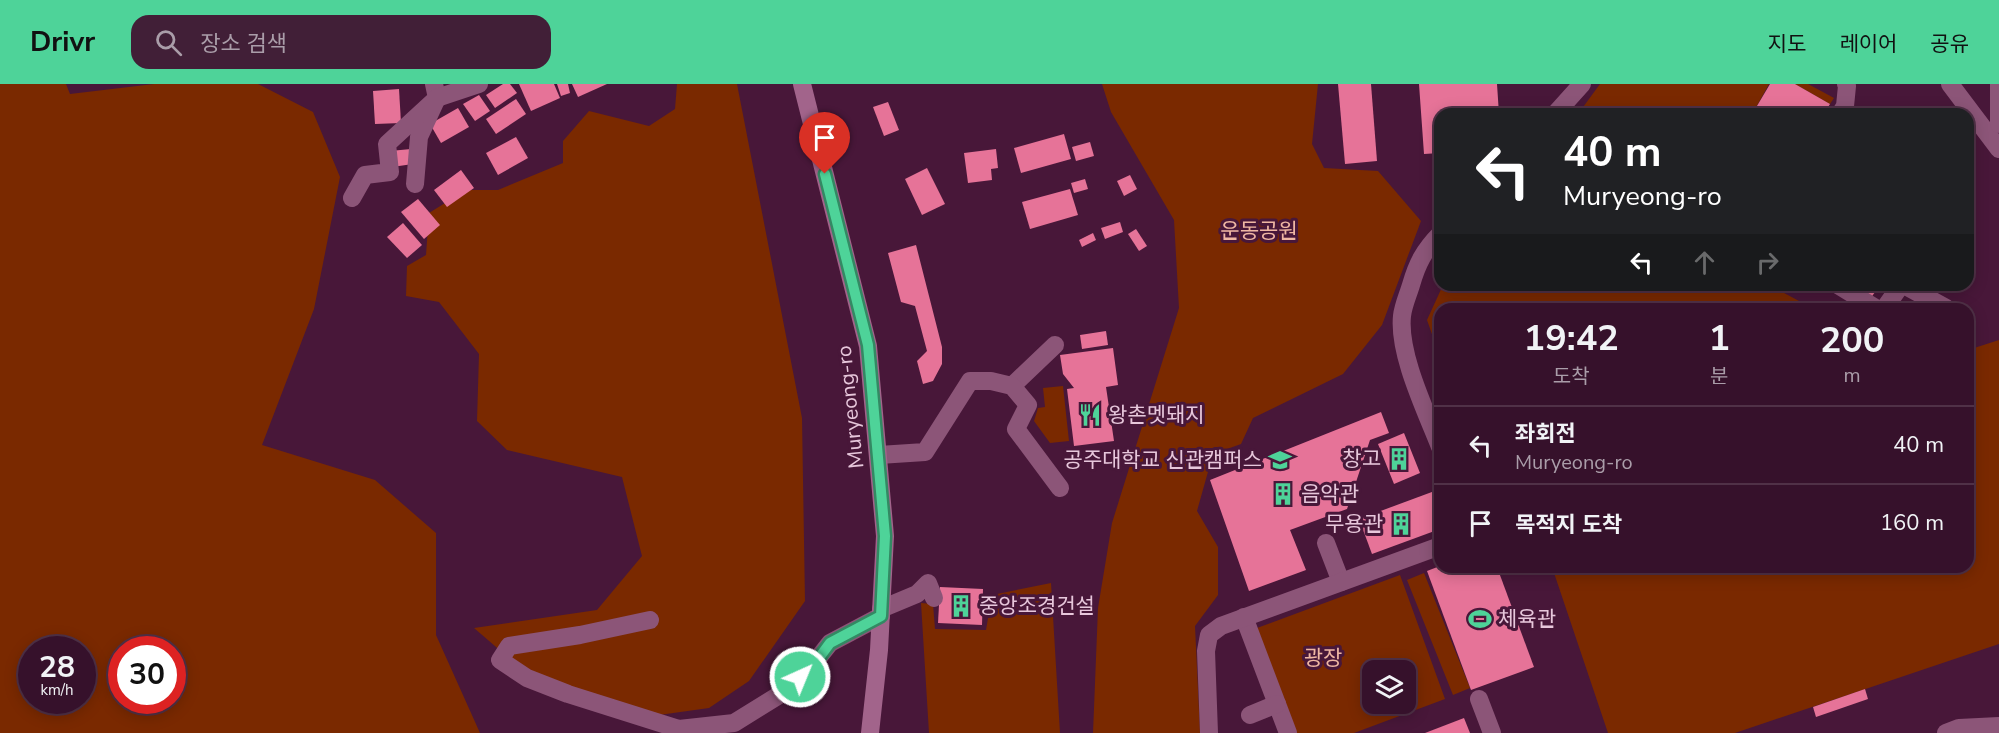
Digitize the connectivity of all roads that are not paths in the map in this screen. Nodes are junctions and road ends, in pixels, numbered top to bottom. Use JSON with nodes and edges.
{"nodes":[{"id":1,"x":479,"y":84,"type":"edge"},
{"id":2,"x":802,"y":84,"type":"edge"},
{"id":3,"x":1582,"y":84,"type":"edge"},
{"id":4,"x":1846,"y":84,"type":"edge"},
{"id":5,"x":1950,"y":84,"type":"edge"},
{"id":6,"x":1999,"y":84,"type":"edge"},
{"id":7,"x":436,"y":91,"type":"edge"},
{"id":8,"x":1560,"y":108,"type":"edge"},
{"id":9,"x":1844,"y":108,"type":"edge"},
{"id":10,"x":1968,"y":108,"type":"edge"},
{"id":11,"x":1974,"y":116,"type":"edge"},
{"id":12,"x":1999,"y":124,"type":"edge"},
{"id":13,"x":1999,"y":149,"type":"edge"},
{"id":14,"x":415,"y":184,"type":"dead end"},
{"id":15,"x":352,"y":198,"type":"dead end"},
{"id":16,"x":1434,"y":240,"type":"edge"},
{"id":17,"x":1848,"y":291,"type":"edge"},
{"id":18,"x":1898,"y":291,"type":"edge"},
{"id":19,"x":1914,"y":291,"type":"edge"},
{"id":20,"x":1867,"y":303,"type":"edge"},
{"id":21,"x":1889,"y":303,"type":"edge"},
{"id":22,"x":1937,"y":303,"type":"edge"},
{"id":23,"x":1055,"y":345,"type":"dead end"},
{"id":24,"x":1012,"y":386,"type":"junction"},
{"id":25,"x":1434,"y":431,"type":"edge"},
{"id":26,"x":879,"y":455,"type":"junction"},
{"id":27,"x":1060,"y":488,"type":"dead end"},
{"id":28,"x":1326,"y":543,"type":"dead end"},
{"id":29,"x":1434,"y":548,"type":"edge"},
{"id":30,"x":1341,"y":582,"type":"junction"},
{"id":31,"x":934,"y":598,"type":"dead end"},
{"id":32,"x":881,"y":613,"type":"junction"},
{"id":33,"x":1244,"y":617,"type":"junction"},
{"id":34,"x":650,"y":620,"type":"dead end"},
{"id":35,"x":1479,"y":699,"type":"dead end"},
{"id":36,"x":1277,"y":704,"type":"junction"},
{"id":37,"x":1250,"y":715,"type":"dead end"},
{"id":38,"x":1999,"y":726,"type":"edge"},
{"id":39,"x":1954,"y":731,"type":"edge"},
{"id":40,"x":870,"y":733,"type":"edge"},
{"id":41,"x":1209,"y":733,"type":"edge"},
{"id":42,"x":1288,"y":733,"type":"edge"},
{"id":43,"x":1492,"y":733,"type":"edge"}],
"edges":[{"from":1,"to":7,"type":"street"},
{"from":2,"to":26,"type":"main road","name":"Muryeong-ro"},
{"from":3,"to":8,"type":"street"},
{"from":4,"to":9,"type":"street"},
{"from":5,"to":10,"type":"street"},
{"from":6,"to":12,"type":"street"},
{"from":7,"to":14,"type":"street"},
{"from":7,"to":15,"type":"street"},
{"from":11,"to":13,"type":"street"},
{"from":16,"to":25,"type":"street"},
{"from":17,"to":20,"type":"street"},
{"from":18,"to":21,"type":"street"},
{"from":19,"to":22,"type":"street"},
{"from":23,"to":24,"type":"street"},
{"from":24,"to":26,"type":"street"},
{"from":24,"to":27,"type":"street"},
{"from":26,"to":32,"type":"main road","name":"Muryeong-ro"},
{"from":28,"to":30,"type":"street"},
{"from":29,"to":30,"type":"street"},
{"from":30,"to":33,"type":"street"},
{"from":31,"to":32,"type":"street"},
{"from":32,"to":34,"type":"street"},
{"from":32,"to":40,"type":"main road","name":"Muryeong-ro"},
{"from":33,"to":36,"type":"street"},
{"from":33,"to":41,"type":"street"},
{"from":35,"to":43,"type":"street"},
{"from":36,"to":37,"type":"street"},
{"from":36,"to":42,"type":"street"},
{"from":38,"to":39,"type":"street"}]}
